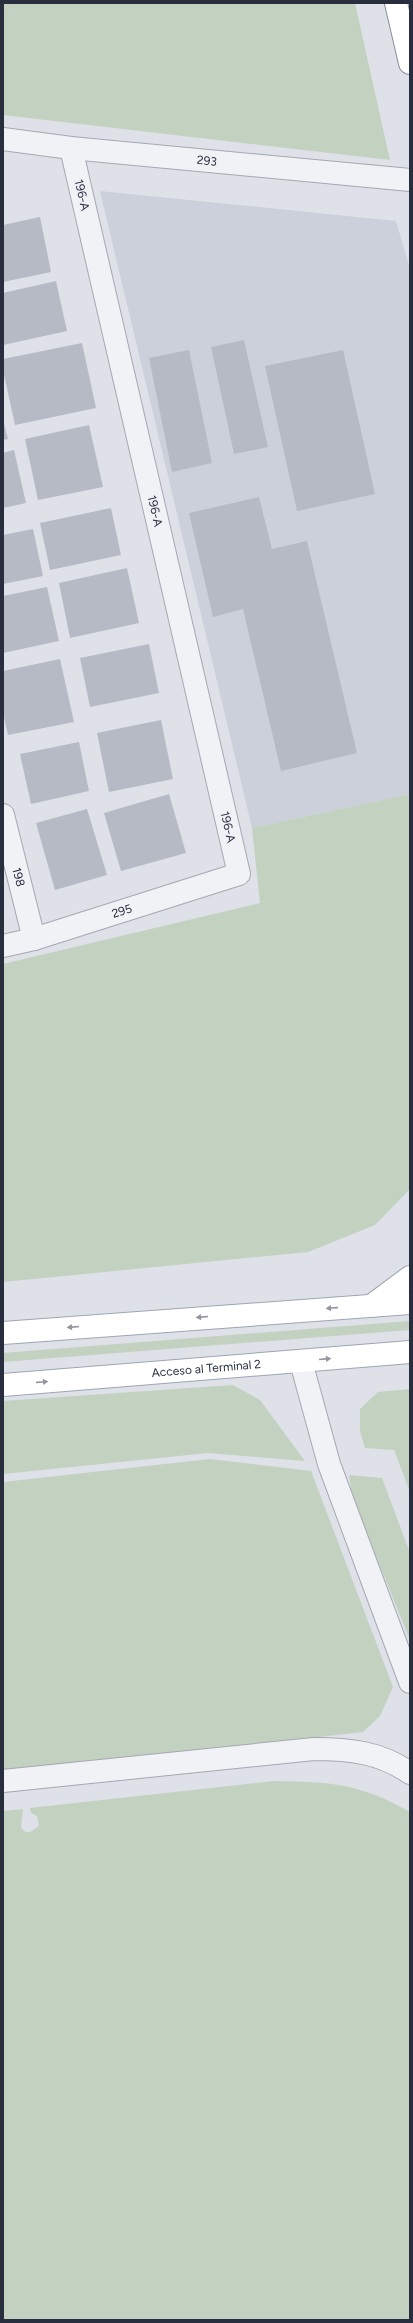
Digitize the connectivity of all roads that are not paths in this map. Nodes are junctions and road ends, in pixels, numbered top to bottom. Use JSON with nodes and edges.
{"nodes":[{"id":1,"x":396,"y":3,"type":"edge"},
{"id":2,"x":410,"y":63,"type":"edge"},
{"id":3,"x":3,"y":139,"type":"edge"},
{"id":4,"x":71,"y":148,"type":"junction"},
{"id":5,"x":410,"y":180,"type":"edge"},
{"id":6,"x":3,"y":815,"type":"edge"},
{"id":7,"x":239,"y":874,"type":"joint"},
{"id":8,"x":34,"y":939,"type":"junction"},
{"id":9,"x":3,"y":946,"type":"edge"},
{"id":10,"x":410,"y":1277,"type":"edge"},
{"id":11,"x":410,"y":1303,"type":"edge"},
{"id":12,"x":371,"y":1306,"type":"junction"},
{"id":13,"x":3,"y":1333,"type":"edge"},
{"id":14,"x":410,"y":1352,"type":"edge"},
{"id":15,"x":301,"y":1362,"type":"junction"},
{"id":16,"x":3,"y":1385,"type":"edge"},
{"id":17,"x":410,"y":1682,"type":"edge"},
{"id":18,"x":410,"y":1773,"type":"edge"},
{"id":19,"x":3,"y":1782,"type":"edge"}],
"edges":[{"from":1,"to":2,"type":"main road"},
{"from":3,"to":4,"type":"street","name":"293"},
{"from":4,"to":5,"type":"street","name":"293"},
{"from":4,"to":7,"type":"street","name":"196-A"},
{"from":6,"to":8,"type":"street","name":"198"},
{"from":7,"to":8,"type":"street","name":"295"},
{"from":8,"to":9,"type":"street","name":"295"},
{"from":10,"to":12,"type":"main road"},
{"from":11,"to":12,"type":"main road"},
{"from":12,"to":13,"type":"main road","one_way":true},
{"from":15,"to":14,"type":"main road","name":"Acceso al Terminal 2","one_way":true},
{"from":16,"to":15,"type":"main road","name":"Acceso al Terminal 2","one_way":true},
{"from":15,"to":17,"type":"street"},
{"from":18,"to":19,"type":"street"}]}
